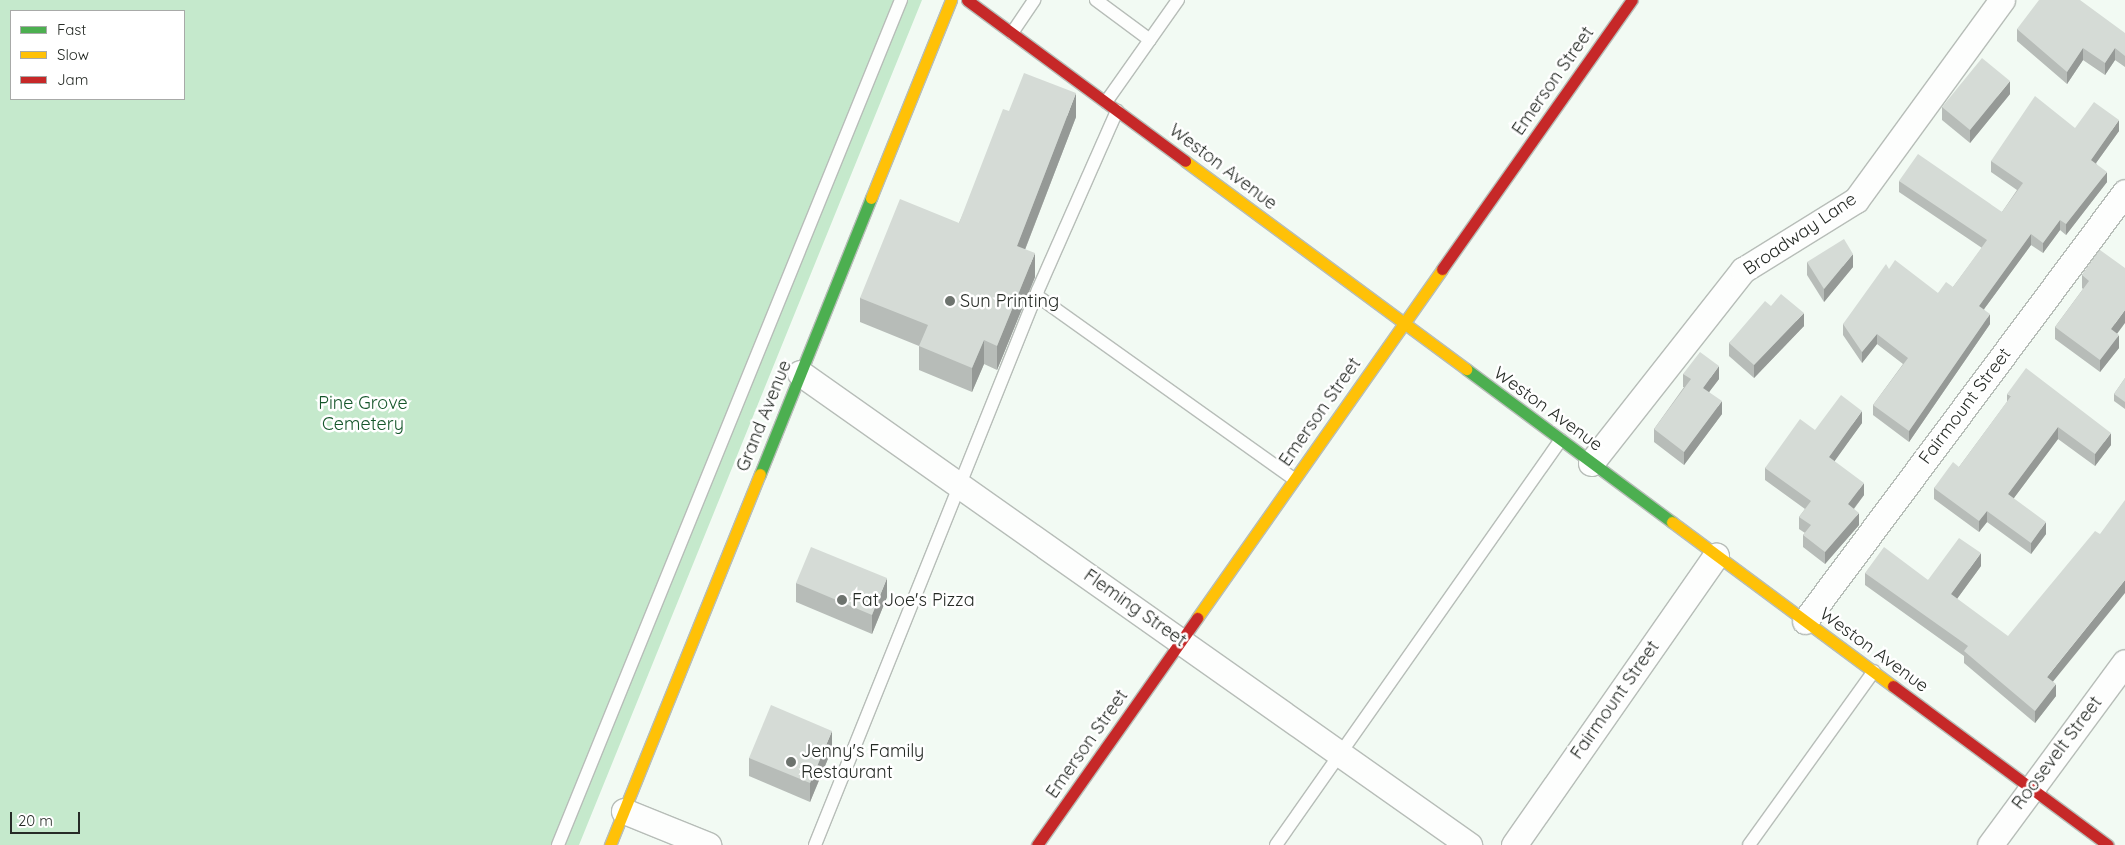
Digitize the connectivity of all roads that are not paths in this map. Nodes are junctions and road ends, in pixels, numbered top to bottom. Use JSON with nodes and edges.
{"nodes":[{"id":1,"x":902,"y":0,"type":"edge"},
{"id":2,"x":951,"y":0,"type":"edge"},
{"id":3,"x":967,"y":0,"type":"edge"},
{"id":4,"x":1034,"y":0,"type":"edge"},
{"id":5,"x":1096,"y":0,"type":"edge"},
{"id":6,"x":1178,"y":0,"type":"edge"},
{"id":7,"x":1632,"y":0,"type":"edge"},
{"id":8,"x":2002,"y":0,"type":"edge"},
{"id":9,"x":1012,"y":33,"type":"junction"},
{"id":10,"x":1150,"y":40,"type":"junction"},
{"id":11,"x":1106,"y":102,"type":"junction"},
{"id":12,"x":1117,"y":111,"type":"junction"},
{"id":13,"x":2125,"y":192,"type":"edge"},
{"id":14,"x":1036,"y":295,"type":"junction"},
{"id":15,"x":1403,"y":324,"type":"junction"},
{"id":16,"x":800,"y":373,"type":"junction"},
{"id":17,"x":1561,"y":440,"type":"junction"},
{"id":18,"x":1591,"y":462,"type":"junction"},
{"id":19,"x":1294,"y":479,"type":"junction"},
{"id":20,"x":960,"y":483,"type":"junction"},
{"id":21,"x":1716,"y":555,"type":"junction"},
{"id":22,"x":1805,"y":621,"type":"junction"},
{"id":23,"x":1181,"y":641,"type":"junction"},
{"id":24,"x":2125,"y":662,"type":"edge"},
{"id":25,"x":1874,"y":671,"type":"junction"},
{"id":26,"x":1340,"y":754,"type":"junction"},
{"id":27,"x":2031,"y":788,"type":"junction"},
{"id":28,"x":624,"y":810,"type":"junction"},
{"id":29,"x":558,"y":845,"type":"edge"},
{"id":30,"x":610,"y":845,"type":"edge"},
{"id":31,"x":708,"y":845,"type":"edge"},
{"id":32,"x":814,"y":845,"type":"edge"},
{"id":33,"x":1037,"y":845,"type":"edge"},
{"id":34,"x":1276,"y":845,"type":"edge"},
{"id":35,"x":1469,"y":845,"type":"edge"},
{"id":36,"x":1514,"y":845,"type":"edge"},
{"id":37,"x":1749,"y":845,"type":"edge"},
{"id":38,"x":1990,"y":845,"type":"edge"},
{"id":39,"x":2108,"y":845,"type":"edge"}],
"edges":[{"from":1,"to":29,"type":"lane"},
{"from":2,"to":16,"type":"street","name":"Grand Avenue"},
{"from":3,"to":9,"type":"street","name":"Weston Avenue"},
{"from":4,"to":9,"type":"lane"},
{"from":5,"to":10,"type":"lane"},
{"from":6,"to":10,"type":"lane"},
{"from":7,"to":15,"type":"street","name":"Emerson Street"},
{"from":8,"to":18,"type":"street","name":"Broadway Lane"},
{"from":9,"to":11,"type":"street","name":"Weston Avenue"},
{"from":10,"to":11,"type":"lane"},
{"from":11,"to":12,"type":"street","name":"Weston Avenue"},
{"from":12,"to":14,"type":"lane"},
{"from":12,"to":15,"type":"street","name":"Weston Avenue"},
{"from":13,"to":22,"type":"street","name":"Fairmount Street"},
{"from":14,"to":19,"type":"lane"},
{"from":14,"to":20,"type":"lane"},
{"from":15,"to":17,"type":"street","name":"Weston Avenue"},
{"from":15,"to":19,"type":"street","name":"Emerson Street"},
{"from":16,"to":20,"type":"street","name":"Fleming Street"},
{"from":16,"to":28,"type":"street","name":"Grand Avenue"},
{"from":17,"to":18,"type":"street","name":"Weston Avenue"},
{"from":17,"to":26,"type":"lane"},
{"from":18,"to":21,"type":"street","name":"Weston Avenue"},
{"from":19,"to":23,"type":"street","name":"Emerson Street"},
{"from":20,"to":23,"type":"street","name":"Fleming Street"},
{"from":20,"to":32,"type":"lane"},
{"from":21,"to":22,"type":"street","name":"Weston Avenue"},
{"from":21,"to":36,"type":"street","name":"Fairmount Street"},
{"from":22,"to":25,"type":"street","name":"Weston Avenue"},
{"from":23,"to":26,"type":"street","name":"Fleming Street"},
{"from":23,"to":33,"type":"street","name":"Emerson Street"},
{"from":24,"to":27,"type":"street","name":"Roosevelt Street"},
{"from":25,"to":27,"type":"street","name":"Weston Avenue"},
{"from":25,"to":37,"type":"lane"},
{"from":26,"to":34,"type":"lane"},
{"from":26,"to":35,"type":"street","name":"Fleming Street"},
{"from":27,"to":38,"type":"street","name":"Roosevelt Street"},
{"from":27,"to":39,"type":"street","name":"Weston Avenue"},
{"from":28,"to":30,"type":"street","name":"Grand Avenue"},
{"from":28,"to":31,"type":"street"}]}
